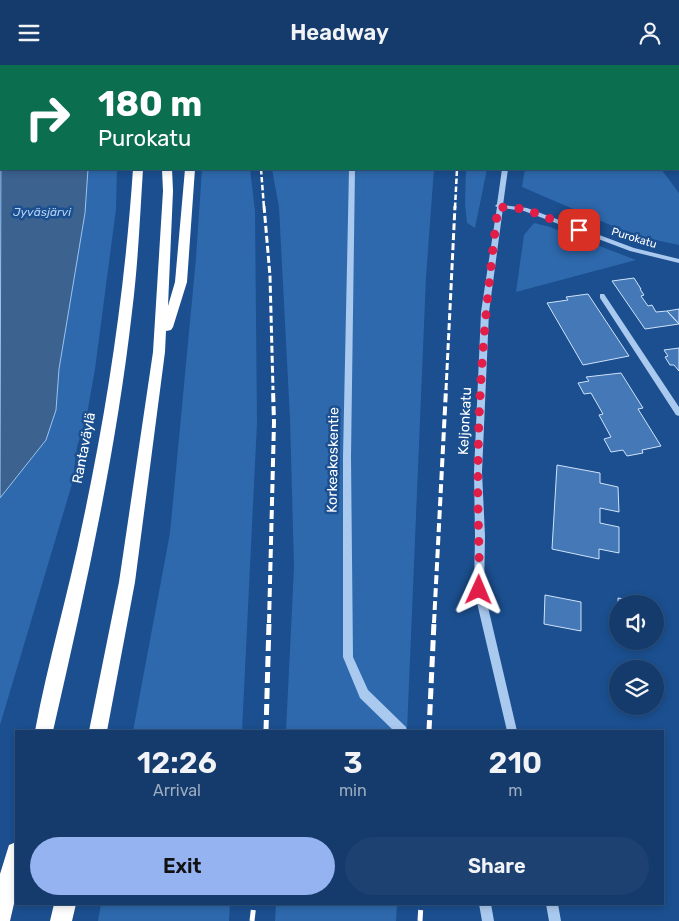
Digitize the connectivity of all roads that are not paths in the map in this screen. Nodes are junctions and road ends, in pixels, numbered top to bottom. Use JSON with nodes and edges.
{"nodes":[{"id":1,"x":138,"y":170,"type":"edge"},
{"id":2,"x":167,"y":170,"type":"edge"},
{"id":3,"x":190,"y":170,"type":"edge"},
{"id":4,"x":352,"y":170,"type":"edge"},
{"id":5,"x":505,"y":170,"type":"edge"},
{"id":6,"x":498,"y":207,"type":"junction"},
{"id":7,"x":679,"y":261,"type":"edge"},
{"id":8,"x":602,"y":297,"type":"dead end"},
{"id":9,"x":160,"y":352,"type":"junction"},
{"id":10,"x":679,"y":413,"type":"edge"},
{"id":11,"x":44,"y":730,"type":"edge"},
{"id":12,"x":98,"y":730,"type":"edge"},
{"id":13,"x":401,"y":730,"type":"edge"},
{"id":14,"x":512,"y":730,"type":"edge"},
{"id":15,"x":15,"y":856,"type":"edge"},
{"id":16,"x":65,"y":905,"type":"edge"},
{"id":17,"x":485,"y":905,"type":"edge"},
{"id":18,"x":552,"y":905,"type":"edge"},
{"id":19,"x":0,"y":918,"type":"edge"},
{"id":20,"x":61,"y":921,"type":"edge"},
{"id":21,"x":488,"y":921,"type":"edge"},
{"id":22,"x":555,"y":921,"type":"edge"}],
"edges":[{"from":1,"to":11,"type":"highway","name":"Rantaväylä"},
{"from":2,"to":9,"type":"highway"},
{"from":3,"to":9,"type":"highway"},
{"from":4,"to":13,"type":"street","name":"Korkeakoskentie"},
{"from":5,"to":6,"type":"street","name":"Keljonkatu"},
{"from":6,"to":7,"type":"street","name":"Purokatu"},
{"from":6,"to":14,"type":"street","name":"Keljonkatu"},
{"from":8,"to":10,"type":"street"},
{"from":9,"to":12,"type":"highway"},
{"from":15,"to":19,"type":"highway"},
{"from":16,"to":20,"type":"highway"},
{"from":17,"to":21,"type":"street"},
{"from":18,"to":22,"type":"street"}]}
